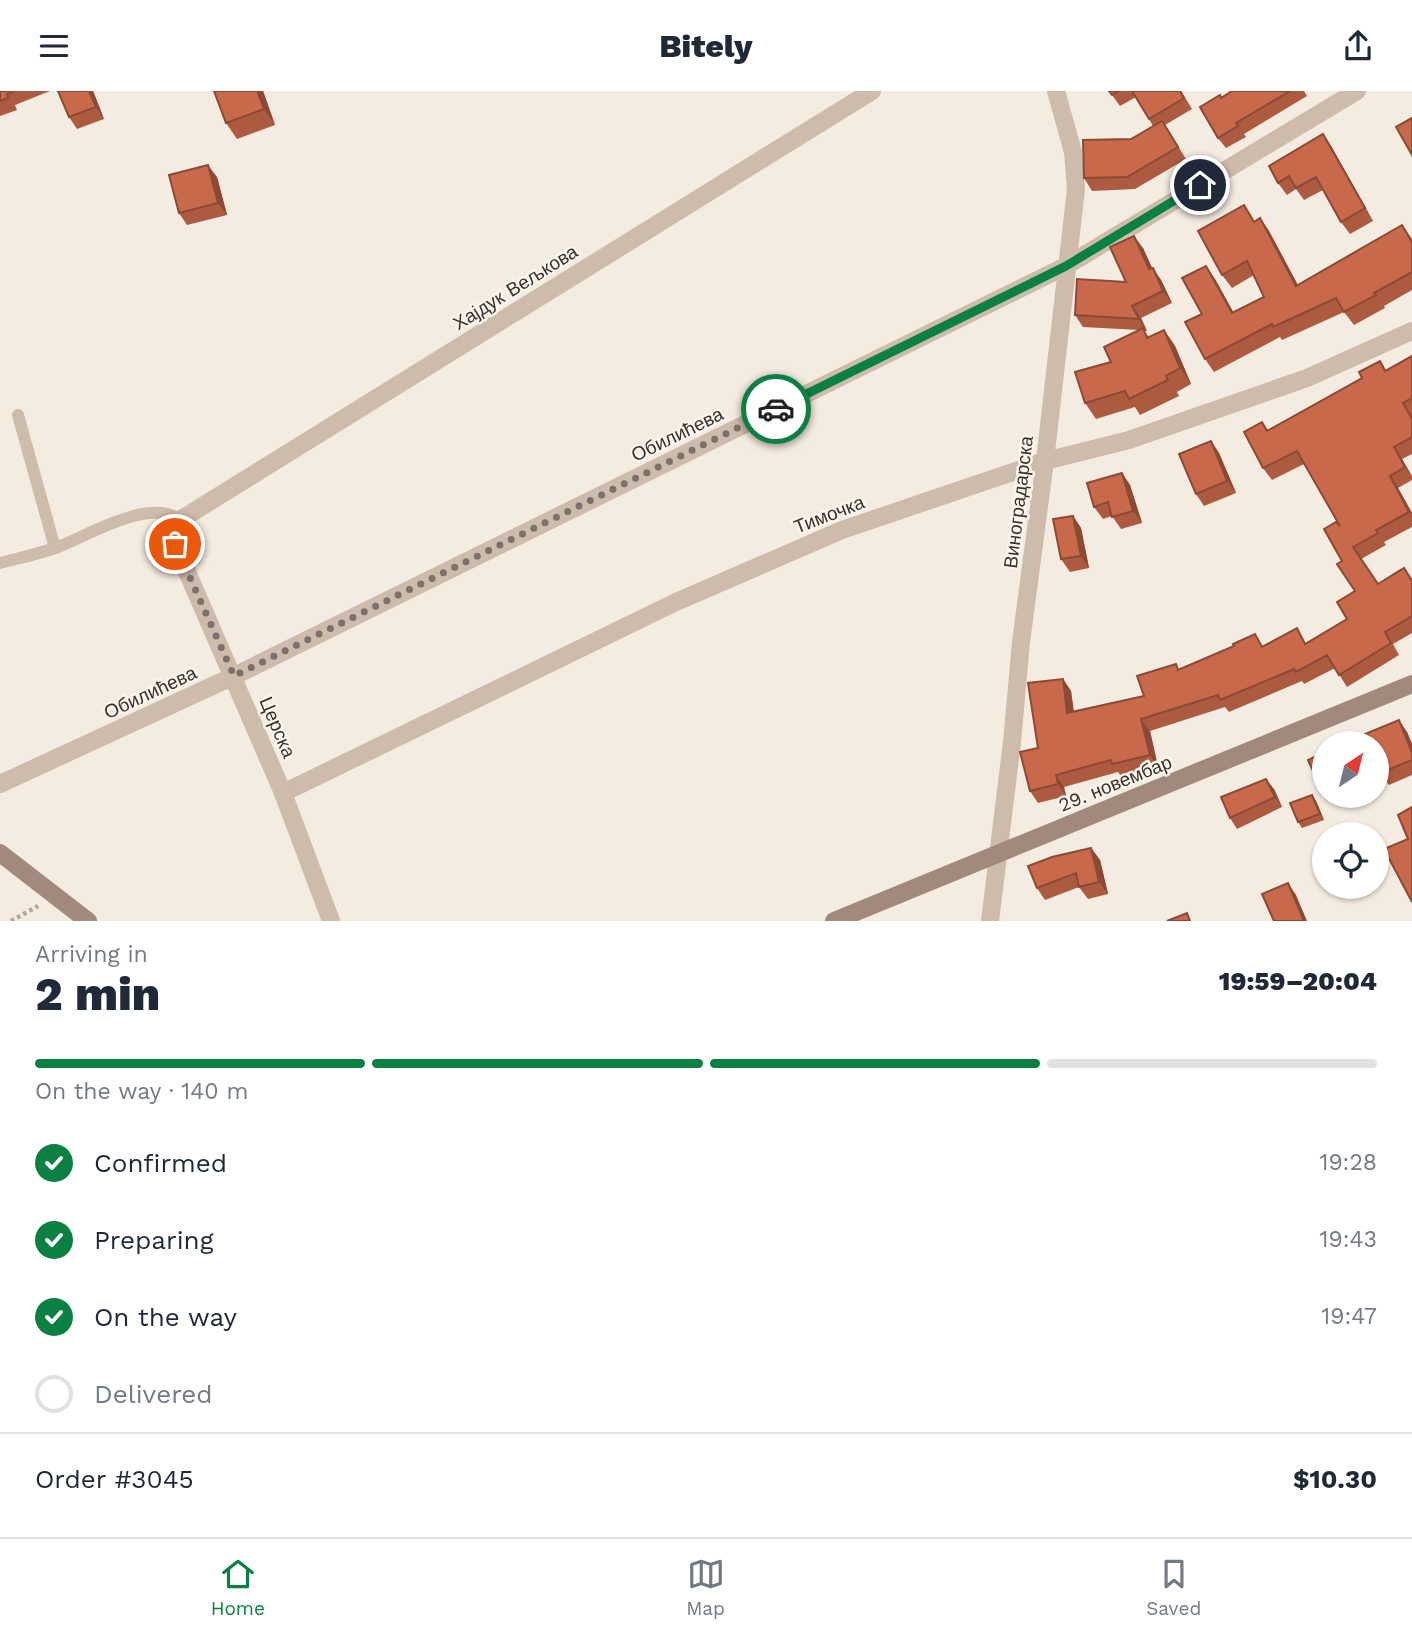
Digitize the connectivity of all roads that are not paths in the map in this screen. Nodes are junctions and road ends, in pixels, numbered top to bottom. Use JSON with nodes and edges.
{"nodes":[{"id":1,"x":1056,"y":91,"type":"edge"},
{"id":2,"x":1357,"y":91,"type":"edge"},
{"id":3,"x":863,"y":93,"type":"edge"},
{"id":4,"x":1066,"y":266,"type":"junction"},
{"id":5,"x":1412,"y":331,"type":"edge"},
{"id":6,"x":18,"y":415,"type":"dead end"},
{"id":7,"x":1045,"y":461,"type":"junction"},
{"id":8,"x":180,"y":520,"type":"junction"},
{"id":9,"x":55,"y":548,"type":"junction"},
{"id":10,"x":0,"y":563,"type":"edge"},
{"id":11,"x":234,"y":676,"type":"junction"},
{"id":12,"x":1412,"y":684,"type":"edge"},
{"id":13,"x":0,"y":784,"type":"edge"},
{"id":14,"x":283,"y":793,"type":"junction"},
{"id":15,"x":0,"y":853,"type":"edge"},
{"id":16,"x":997,"y":854,"type":"junction"},
{"id":17,"x":88,"y":921,"type":"edge"},
{"id":18,"x":331,"y":921,"type":"edge"},
{"id":19,"x":834,"y":921,"type":"edge"},
{"id":20,"x":990,"y":921,"type":"edge"}],
"edges":[{"from":1,"to":4,"type":"street","name":"Виноградарска"},
{"from":2,"to":4,"type":"street","name":"Обилићева"},
{"from":3,"to":8,"type":"street","name":"Хајдук Вељкова"},
{"from":4,"to":7,"type":"street","name":"Виноградарска"},
{"from":4,"to":11,"type":"street","name":"Обилићева"},
{"from":5,"to":7,"type":"street","name":"Тимочка"},
{"from":6,"to":9,"type":"lane"},
{"from":7,"to":14,"type":"street","name":"Тимочка"},
{"from":7,"to":16,"type":"street","name":"Виноградарска"},
{"from":8,"to":9,"type":"lane"},
{"from":8,"to":11,"type":"street","name":"Церска"},
{"from":9,"to":10,"type":"lane"},
{"from":11,"to":13,"type":"street","name":"Обилићева"},
{"from":11,"to":14,"type":"street","name":"Церска"},
{"from":12,"to":16,"type":"main road","name":"29. новембар"},
{"from":14,"to":18,"type":"street","name":"Церска"},
{"from":15,"to":17,"type":"main road"},
{"from":16,"to":19,"type":"main road","name":"29. новембар"},
{"from":16,"to":20,"type":"street","name":"Виноградарска"}]}
